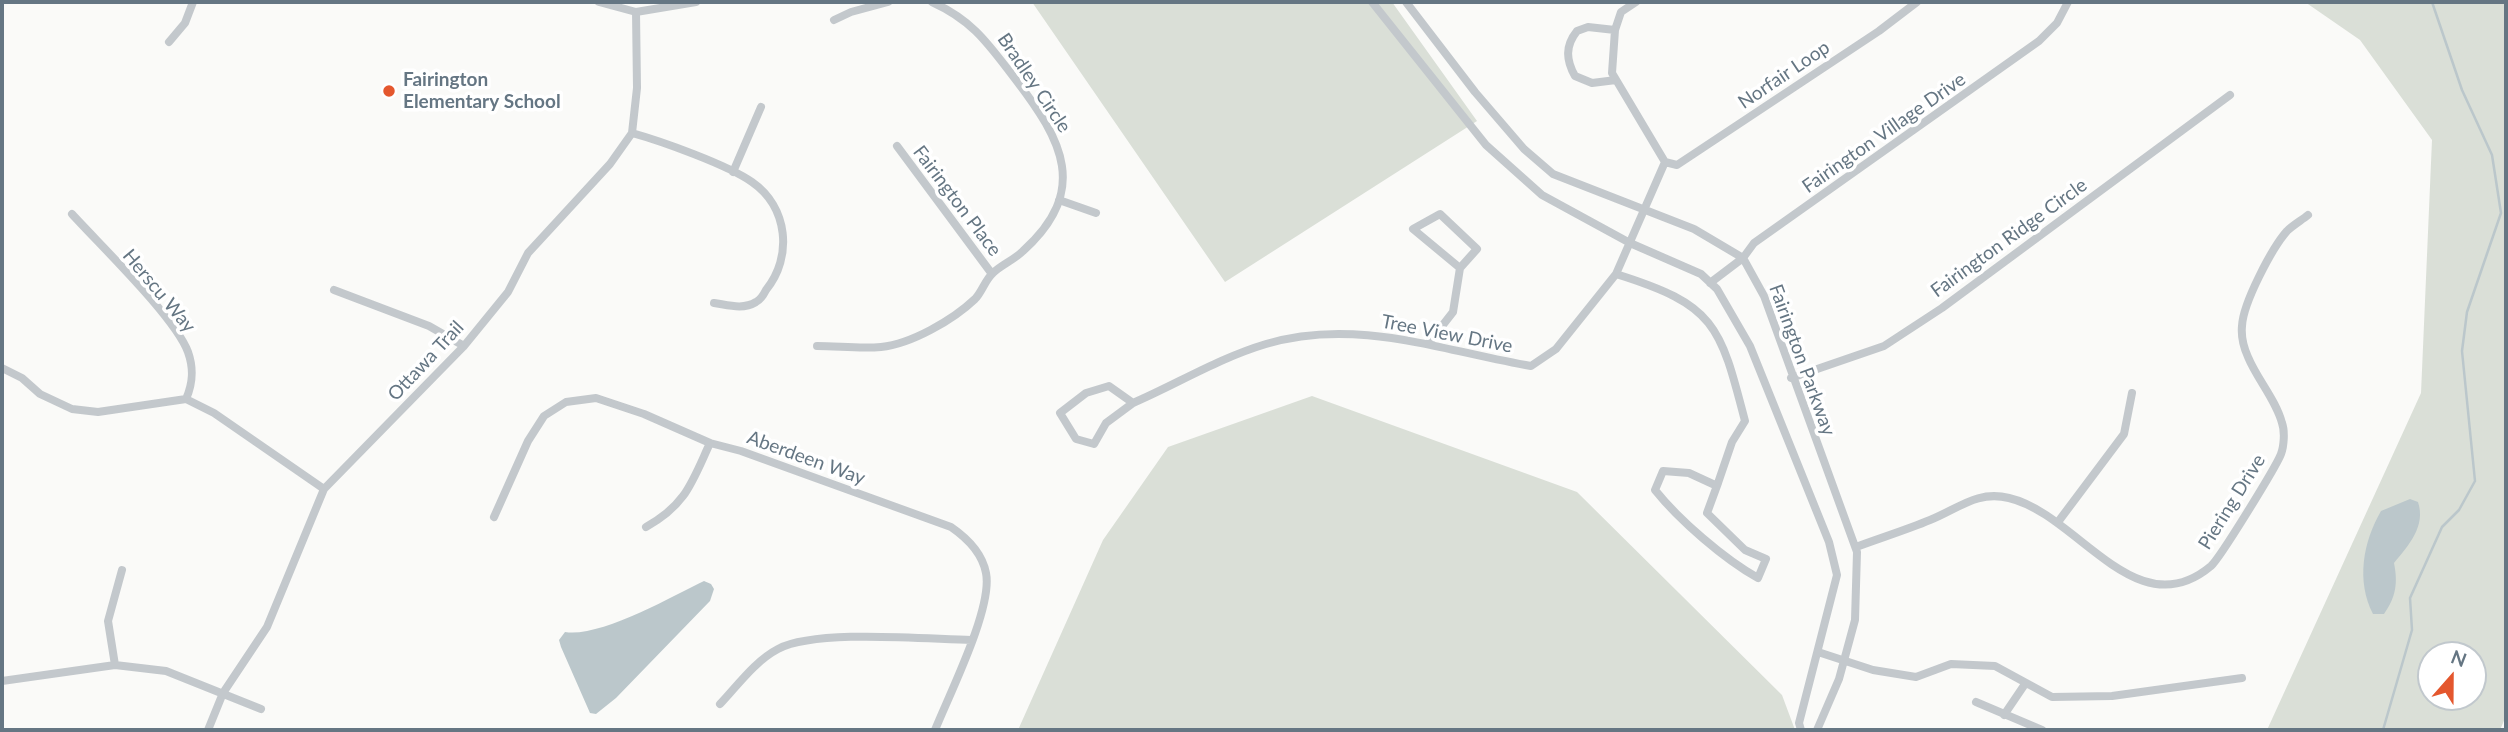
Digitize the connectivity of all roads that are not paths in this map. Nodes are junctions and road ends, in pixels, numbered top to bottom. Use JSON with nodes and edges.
{"nodes":[{"id":1,"x":193,"y":2,"type":"edge"},
{"id":2,"x":599,"y":2,"type":"edge"},
{"id":3,"x":696,"y":2,"type":"edge"},
{"id":4,"x":888,"y":2,"type":"edge"},
{"id":5,"x":932,"y":2,"type":"edge"},
{"id":6,"x":1372,"y":2,"type":"edge"},
{"id":7,"x":1405,"y":2,"type":"edge"},
{"id":8,"x":1636,"y":2,"type":"edge"},
{"id":9,"x":1917,"y":2,"type":"edge"},
{"id":10,"x":2068,"y":2,"type":"edge"},
{"id":11,"x":636,"y":12,"type":"junction"},
{"id":12,"x":834,"y":20,"type":"dead end"},
{"id":13,"x":1615,"y":30,"type":"junction"},
{"id":14,"x":169,"y":42,"type":"dead end"},
{"id":15,"x":1616,"y":80,"type":"junction"},
{"id":16,"x":2230,"y":94,"type":"dead end"},
{"id":17,"x":761,"y":107,"type":"dead end"},
{"id":18,"x":632,"y":132,"type":"junction"},
{"id":19,"x":897,"y":146,"type":"dead end"},
{"id":20,"x":1665,"y":162,"type":"junction"},
{"id":21,"x":733,"y":172,"type":"junction"},
{"id":22,"x":1059,"y":200,"type":"junction"},
{"id":23,"x":1643,"y":211,"type":"junction"},
{"id":24,"x":1096,"y":213,"type":"dead end"},
{"id":25,"x":72,"y":214,"type":"dead end"},
{"id":26,"x":2308,"y":215,"type":"dead end"},
{"id":27,"x":1630,"y":243,"type":"junction"},
{"id":28,"x":1743,"y":258,"type":"junction"},
{"id":29,"x":1460,"y":268,"type":"junction"},
{"id":30,"x":992,"y":274,"type":"junction"},
{"id":31,"x":1616,"y":274,"type":"junction"},
{"id":32,"x":1710,"y":282,"type":"junction"},
{"id":33,"x":334,"y":290,"type":"dead end"},
{"id":34,"x":714,"y":303,"type":"dead end"},
{"id":35,"x":1428,"y":344,"type":"junction"},
{"id":36,"x":464,"y":346,"type":"junction"},
{"id":37,"x":817,"y":346,"type":"dead end"},
{"id":38,"x":2,"y":368,"type":"edge"},
{"id":39,"x":1791,"y":378,"type":"junction"},
{"id":40,"x":2132,"y":393,"type":"dead end"},
{"id":41,"x":186,"y":399,"type":"junction"},
{"id":42,"x":1133,"y":403,"type":"junction"},
{"id":43,"x":710,"y":443,"type":"junction"},
{"id":44,"x":1718,"y":483,"type":"junction"},
{"id":45,"x":324,"y":489,"type":"junction"},
{"id":46,"x":494,"y":517,"type":"dead end"},
{"id":47,"x":2059,"y":522,"type":"junction"},
{"id":48,"x":646,"y":527,"type":"dead end"},
{"id":49,"x":1856,"y":547,"type":"junction"},
{"id":50,"x":122,"y":570,"type":"dead end"},
{"id":51,"x":971,"y":640,"type":"junction"},
{"id":52,"x":1818,"y":652,"type":"junction"},
{"id":53,"x":1844,"y":659,"type":"junction"},
{"id":54,"x":115,"y":665,"type":"junction"},
{"id":55,"x":2242,"y":678,"type":"dead end"},
{"id":56,"x":2,"y":681,"type":"edge"},
{"id":57,"x":2025,"y":684,"type":"junction"},
{"id":58,"x":223,"y":693,"type":"junction"},
{"id":59,"x":1976,"y":702,"type":"dead end"},
{"id":60,"x":720,"y":704,"type":"dead end"},
{"id":61,"x":261,"y":709,"type":"dead end"},
{"id":62,"x":2004,"y":715,"type":"junction"},
{"id":63,"x":208,"y":730,"type":"edge"},
{"id":64,"x":935,"y":730,"type":"edge"},
{"id":65,"x":1801,"y":730,"type":"edge"},
{"id":66,"x":1817,"y":730,"type":"edge"},
{"id":67,"x":2042,"y":730,"type":"edge"}],
"edges":[{"from":1,"to":14,"type":"street"},
{"from":2,"to":11,"type":"street"},
{"from":3,"to":11,"type":"street"},
{"from":4,"to":12,"type":"street"},
{"from":5,"to":22,"type":"street","name":"Bradley Circle"},
{"from":6,"to":27,"type":"street","name":"Fairington Parkway"},
{"from":7,"to":23,"type":"street"},
{"from":8,"to":13,"type":"street"},
{"from":9,"to":20,"type":"street","name":"Norfair Loop"},
{"from":10,"to":28,"type":"street","name":"Fairington Village Drive"},
{"from":11,"to":18,"type":"street","name":"Ottawa Trail"},
{"from":13,"to":15,"type":"street"},
{"from":13,"to":15,"type":"street"},
{"from":15,"to":20,"type":"street"},
{"from":16,"to":39,"type":"street","name":"Fairington Ridge Circle"},
{"from":17,"to":21,"type":"street"},
{"from":18,"to":21,"type":"street"},
{"from":18,"to":36,"type":"street","name":"Ottawa Trail"},
{"from":19,"to":30,"type":"street","name":"Fairington Place"},
{"from":20,"to":23,"type":"street"},
{"from":21,"to":34,"type":"street"},
{"from":22,"to":24,"type":"street"},
{"from":22,"to":30,"type":"street","name":"Bradley Circle"},
{"from":23,"to":27,"type":"street","name":"Tree View Drive"},
{"from":23,"to":28,"type":"street"},
{"from":25,"to":41,"type":"street","name":"Herscu Way"},
{"from":26,"to":47,"type":"street","name":"Piering Drive"},
{"from":27,"to":31,"type":"street","name":"Tree View Drive"},
{"from":27,"to":32,"type":"street","name":"Fairington Parkway"},
{"from":28,"to":32,"type":"street","name":"Fairington Village Drive"},
{"from":28,"to":39,"type":"street","name":"Fairington Parkway"},
{"from":29,"to":29,"type":"street"},
{"from":29,"to":35,"type":"street"},
{"from":30,"to":37,"type":"street","name":"Bradley Circle"},
{"from":31,"to":35,"type":"street","name":"Tree View Drive"},
{"from":31,"to":44,"type":"street"},
{"from":32,"to":52,"type":"street","name":"Fairington Parkway"},
{"from":33,"to":36,"type":"street"},
{"from":35,"to":42,"type":"street","name":"Tree View Drive"},
{"from":36,"to":45,"type":"street","name":"Ottawa Trail"},
{"from":38,"to":41,"type":"street"},
{"from":39,"to":49,"type":"street","name":"Fairington Parkway"},
{"from":40,"to":47,"type":"street"},
{"from":41,"to":45,"type":"street"},
{"from":42,"to":42,"type":"street","name":"Tree View Drive"},
{"from":43,"to":46,"type":"street","name":"Aberdeen Way"},
{"from":43,"to":48,"type":"street"},
{"from":43,"to":51,"type":"street","name":"Aberdeen Way"},
{"from":44,"to":44,"type":"street"},
{"from":45,"to":58,"type":"street","name":"Ottawa Trail"},
{"from":47,"to":49,"type":"street","name":"Piering Drive"},
{"from":49,"to":53,"type":"street","name":"Fairington Parkway"},
{"from":50,"to":54,"type":"street"},
{"from":51,"to":60,"type":"street"},
{"from":51,"to":64,"type":"street","name":"Aberdeen Way"},
{"from":52,"to":53,"type":"street"},
{"from":52,"to":65,"type":"street","name":"Fairington Parkway"},
{"from":53,"to":57,"type":"street"},
{"from":53,"to":66,"type":"street","name":"Fairington Parkway"},
{"from":54,"to":56,"type":"street"},
{"from":54,"to":58,"type":"street"},
{"from":55,"to":57,"type":"street"},
{"from":57,"to":62,"type":"street"},
{"from":58,"to":61,"type":"street"},
{"from":58,"to":63,"type":"street","name":"Ottawa Trail"},
{"from":59,"to":62,"type":"street"},
{"from":62,"to":67,"type":"street"}]}
